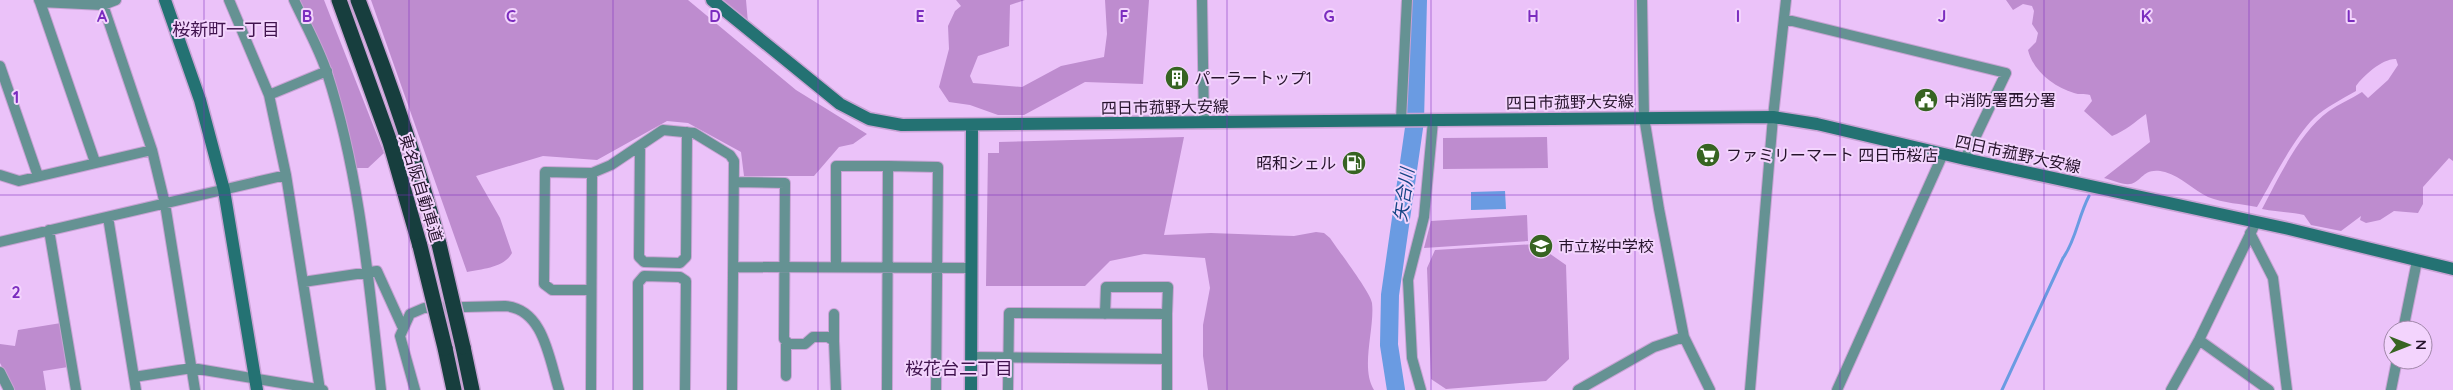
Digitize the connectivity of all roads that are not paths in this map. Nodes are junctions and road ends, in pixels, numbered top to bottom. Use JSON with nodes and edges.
{"nodes":[{"id":1,"x":116,"y":0,"type":"edge"},
{"id":2,"x":165,"y":0,"type":"edge"},
{"id":3,"x":229,"y":0,"type":"edge"},
{"id":4,"x":294,"y":0,"type":"edge"},
{"id":5,"x":338,"y":0,"type":"edge"},
{"id":6,"x":358,"y":0,"type":"edge"},
{"id":7,"x":712,"y":0,"type":"edge"},
{"id":8,"x":1202,"y":0,"type":"edge"},
{"id":9,"x":1407,"y":0,"type":"edge"},
{"id":10,"x":1642,"y":0,"type":"edge"},
{"id":11,"x":1786,"y":0,"type":"edge"},
{"id":12,"x":40,"y":1,"type":"edge"},
{"id":13,"x":103,"y":5,"type":"junction"},
{"id":14,"x":1784,"y":19,"type":"junction"},
{"id":15,"x":0,"y":66,"type":"edge"},
{"id":16,"x":327,"y":71,"type":"junction"},
{"id":17,"x":269,"y":95,"type":"junction"},
{"id":18,"x":1644,"y":117,"type":"junction"},
{"id":19,"x":1773,"y":117,"type":"junction"},
{"id":20,"x":1401,"y":120,"type":"junction"},
{"id":21,"x":1431,"y":121,"type":"junction"},
{"id":22,"x":1204,"y":123,"type":"junction"},
{"id":23,"x":972,"y":125,"type":"junction"},
{"id":24,"x":687,"y":132,"type":"junction"},
{"id":25,"x":640,"y":147,"type":"junction"},
{"id":26,"x":152,"y":150,"type":"junction"},
{"id":27,"x":1943,"y":154,"type":"junction"},
{"id":28,"x":1965,"y":159,"type":"junction"},
{"id":29,"x":94,"y":162,"type":"junction"},
{"id":30,"x":888,"y":166,"type":"junction"},
{"id":31,"x":592,"y":173,"type":"junction"},
{"id":32,"x":0,"y":175,"type":"edge"},
{"id":33,"x":286,"y":175,"type":"junction"},
{"id":34,"x":38,"y":176,"type":"junction"},
{"id":35,"x":734,"y":182,"type":"junction"},
{"id":36,"x":224,"y":190,"type":"junction"},
{"id":37,"x":165,"y":204,"type":"junction"},
{"id":38,"x":108,"y":217,"type":"junction"},
{"id":39,"x":2253,"y":228,"type":"junction"},
{"id":40,"x":49,"y":230,"type":"junction"},
{"id":41,"x":0,"y":242,"type":"edge"},
{"id":42,"x":2417,"y":261,"type":"junction"},
{"id":43,"x":644,"y":262,"type":"junction"},
{"id":44,"x":680,"y":263,"type":"junction"},
{"id":45,"x":733,"y":267,"type":"junction"},
{"id":46,"x":784,"y":267,"type":"junction"},
{"id":47,"x":836,"y":268,"type":"junction"},
{"id":48,"x":887,"y":268,"type":"junction"},
{"id":49,"x":936,"y":268,"type":"junction"},
{"id":50,"x":972,"y":268,"type":"junction"},
{"id":51,"x":2453,"y":269,"type":"edge"},
{"id":52,"x":369,"y":272,"type":"junction"},
{"id":53,"x":644,"y":276,"type":"junction"},
{"id":54,"x":680,"y":276,"type":"junction"},
{"id":55,"x":303,"y":282,"type":"junction"},
{"id":56,"x":591,"y":290,"type":"junction"},
{"id":57,"x":834,"y":314,"type":"dead end"},
{"id":58,"x":1106,"y":314,"type":"junction"},
{"id":59,"x":1167,"y":314,"type":"junction"},
{"id":60,"x":2405,"y":320,"type":"edge"},
{"id":61,"x":402,"y":326,"type":"junction"},
{"id":62,"x":1684,"y":337,"type":"junction"},
{"id":63,"x":2199,"y":340,"type":"junction"},
{"id":64,"x":834,"y":341,"type":"junction"},
{"id":65,"x":786,"y":342,"type":"junction"},
{"id":66,"x":971,"y":357,"type":"junction"},
{"id":67,"x":1009,"y":358,"type":"junction"},
{"id":68,"x":1167,"y":359,"type":"junction"},
{"id":69,"x":192,"y":368,"type":"junction"},
{"id":70,"x":2395,"y":370,"type":"edge"},
{"id":71,"x":0,"y":372,"type":"edge"},
{"id":72,"x":786,"y":376,"type":"dead end"},
{"id":73,"x":134,"y":377,"type":"junction"},
{"id":74,"x":256,"y":384,"type":"edge"},
{"id":75,"x":72,"y":389,"type":"edge"},
{"id":76,"x":9,"y":390,"type":"edge"},
{"id":77,"x":136,"y":390,"type":"edge"},
{"id":78,"x":195,"y":390,"type":"edge"},
{"id":79,"x":321,"y":390,"type":"edge"},
{"id":80,"x":381,"y":390,"type":"edge"},
{"id":81,"x":415,"y":390,"type":"edge"},
{"id":82,"x":454,"y":390,"type":"edge"},
{"id":83,"x":472,"y":390,"type":"edge"},
{"id":84,"x":559,"y":390,"type":"edge"},
{"id":85,"x":591,"y":390,"type":"edge"},
{"id":86,"x":638,"y":390,"type":"edge"},
{"id":87,"x":685,"y":390,"type":"edge"},
{"id":88,"x":732,"y":390,"type":"edge"},
{"id":89,"x":836,"y":390,"type":"edge"},
{"id":90,"x":887,"y":390,"type":"edge"},
{"id":91,"x":936,"y":390,"type":"edge"},
{"id":92,"x":971,"y":390,"type":"edge"},
{"id":93,"x":1008,"y":390,"type":"edge"},
{"id":94,"x":1167,"y":390,"type":"edge"},
{"id":95,"x":1421,"y":390,"type":"edge"},
{"id":96,"x":1578,"y":390,"type":"edge"},
{"id":97,"x":1710,"y":390,"type":"edge"},
{"id":98,"x":1750,"y":390,"type":"edge"},
{"id":99,"x":1837,"y":390,"type":"edge"},
{"id":100,"x":2171,"y":390,"type":"edge"},
{"id":101,"x":2269,"y":390,"type":"edge"},
{"id":102,"x":2287,"y":390,"type":"edge"},
{"id":103,"x":2391,"y":390,"type":"edge"}],
"edges":[{"from":1,"to":13,"type":"street"},
{"from":2,"to":36,"type":"main road"},
{"from":3,"to":17,"type":"street"},
{"from":4,"to":16,"type":"street"},
{"from":5,"to":82,"type":"highway","name":"東名阪自動車道","bridge":true},
{"from":6,"to":83,"type":"highway","name":"東名阪自動車道","bridge":true},
{"from":7,"to":23,"type":"main road","name":"四日市菰野大安線"},
{"from":8,"to":22,"type":"street"},
{"from":9,"to":20,"type":"street"},
{"from":10,"to":18,"type":"street"},
{"from":11,"to":14,"type":"street"},
{"from":12,"to":13,"type":"street"},
{"from":12,"to":29,"type":"street"},
{"from":13,"to":26,"type":"street"},
{"from":14,"to":19,"type":"street"},
{"from":14,"to":28,"type":"street"},
{"from":15,"to":34,"type":"street"},
{"from":16,"to":17,"type":"street"},
{"from":16,"to":52,"type":"street"},
{"from":17,"to":33,"type":"street"},
{"from":18,"to":19,"type":"main road","name":"四日市菰野大安線"},
{"from":18,"to":21,"type":"main road","name":"四日市菰野大安線"},
{"from":18,"to":62,"type":"street"},
{"from":19,"to":27,"type":"main road","name":"四日市菰野大安線"},
{"from":19,"to":98,"type":"street"},
{"from":20,"to":21,"type":"main road","name":"四日市菰野大安線"},
{"from":20,"to":22,"type":"main road","name":"四日市菰野大安線"},
{"from":21,"to":95,"type":"street"},
{"from":22,"to":23,"type":"main road","name":"四日市菰野大安線"},
{"from":23,"to":50,"type":"main road"},
{"from":24,"to":25,"type":"street"},
{"from":24,"to":35,"type":"street"},
{"from":24,"to":44,"type":"street"},
{"from":25,"to":31,"type":"street"},
{"from":25,"to":43,"type":"street"},
{"from":26,"to":29,"type":"street"},
{"from":26,"to":37,"type":"street"},
{"from":27,"to":28,"type":"main road","name":"四日市菰野大安線"},
{"from":27,"to":99,"type":"street"},
{"from":28,"to":39,"type":"main road","name":"四日市菰野大安線"},
{"from":29,"to":34,"type":"street"},
{"from":30,"to":47,"type":"street"},
{"from":30,"to":48,"type":"street"},
{"from":30,"to":49,"type":"street"},
{"from":31,"to":56,"type":"street"},
{"from":31,"to":56,"type":"street"},
{"from":32,"to":34,"type":"street"},
{"from":33,"to":36,"type":"street"},
{"from":33,"to":55,"type":"street"},
{"from":35,"to":45,"type":"street"},
{"from":35,"to":46,"type":"street"},
{"from":36,"to":37,"type":"street"},
{"from":36,"to":74,"type":"main road"},
{"from":37,"to":38,"type":"street"},
{"from":37,"to":69,"type":"street"},
{"from":38,"to":40,"type":"street"},
{"from":38,"to":73,"type":"street"},
{"from":39,"to":42,"type":"main road","name":"四日市菰野大安線"},
{"from":39,"to":63,"type":"street"},
{"from":39,"to":102,"type":"street"},
{"from":40,"to":41,"type":"street"},
{"from":40,"to":75,"type":"street"},
{"from":42,"to":51,"type":"main road","name":"四日市菰野大安線"},
{"from":42,"to":60,"type":"street"},
{"from":43,"to":44,"type":"street"},
{"from":43,"to":53,"type":"street"},
{"from":44,"to":54,"type":"street"},
{"from":45,"to":46,"type":"street"},
{"from":45,"to":88,"type":"street"},
{"from":46,"to":47,"type":"street"},
{"from":46,"to":65,"type":"street"},
{"from":47,"to":48,"type":"street"},
{"from":48,"to":49,"type":"street"},
{"from":48,"to":90,"type":"street"},
{"from":49,"to":50,"type":"street"},
{"from":49,"to":91,"type":"street"},
{"from":50,"to":66,"type":"main road"},
{"from":52,"to":55,"type":"street"},
{"from":52,"to":61,"type":"street"},
{"from":52,"to":80,"type":"street"},
{"from":53,"to":54,"type":"street"},
{"from":53,"to":86,"type":"street"},
{"from":54,"to":87,"type":"street"},
{"from":55,"to":79,"type":"street"},
{"from":56,"to":85,"type":"street"},
{"from":57,"to":64,"type":"street"},
{"from":58,"to":59,"type":"street"},
{"from":58,"to":59,"type":"street"},
{"from":58,"to":67,"type":"street"},
{"from":59,"to":68,"type":"street"},
{"from":61,"to":81,"type":"street"},
{"from":61,"to":84,"type":"street"},
{"from":62,"to":96,"type":"street"},
{"from":62,"to":97,"type":"street"},
{"from":63,"to":100,"type":"street"},
{"from":63,"to":101,"type":"street"},
{"from":64,"to":65,"type":"street"},
{"from":64,"to":89,"type":"street"},
{"from":65,"to":72,"type":"street"},
{"from":66,"to":67,"type":"street"},
{"from":66,"to":92,"type":"main road"},
{"from":67,"to":68,"type":"street"},
{"from":67,"to":93,"type":"street"},
{"from":68,"to":94,"type":"street"},
{"from":69,"to":73,"type":"street"},
{"from":69,"to":74,"type":"street"},
{"from":69,"to":78,"type":"street"},
{"from":70,"to":103,"type":"street"},
{"from":71,"to":76,"type":"street"},
{"from":73,"to":77,"type":"street"},
{"from":74,"to":79,"type":"street"}]}
